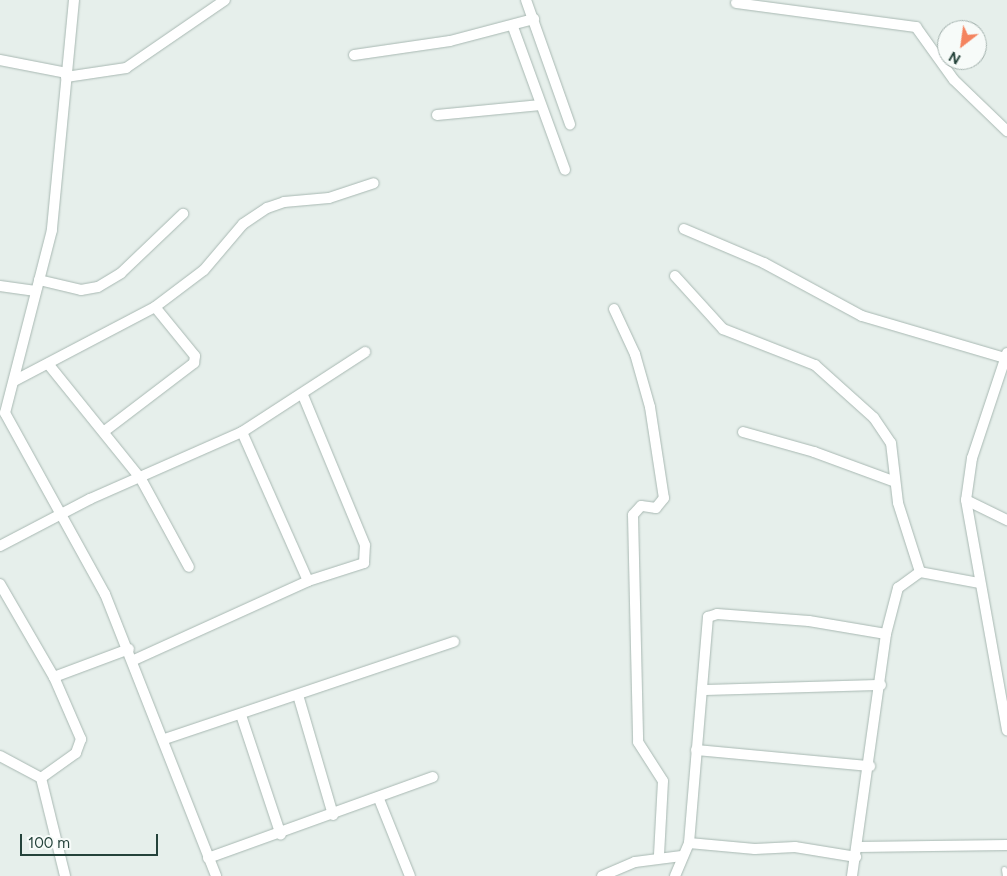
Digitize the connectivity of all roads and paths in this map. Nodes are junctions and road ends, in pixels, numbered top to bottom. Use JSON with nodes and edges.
{"nodes":[{"id":1,"x":74,"y":0,"type":"edge"},
{"id":2,"x":225,"y":0,"type":"edge"},
{"id":3,"x":526,"y":0,"type":"edge"},
{"id":4,"x":736,"y":3,"type":"dead end"},
{"id":5,"x":534,"y":19,"type":"junction"},
{"id":6,"x":514,"y":27,"type":"junction"},
{"id":7,"x":354,"y":54,"type":"dead end"},
{"id":8,"x":0,"y":60,"type":"edge"},
{"id":9,"x":67,"y":75,"type":"junction"},
{"id":10,"x":541,"y":105,"type":"junction"},
{"id":11,"x":437,"y":115,"type":"dead end"},
{"id":12,"x":570,"y":124,"type":"dead end"},
{"id":13,"x":1007,"y":131,"type":"edge"},
{"id":14,"x":565,"y":170,"type":"dead end"},
{"id":15,"x":374,"y":183,"type":"dead end"},
{"id":16,"x":183,"y":214,"type":"dead end"},
{"id":17,"x":684,"y":228,"type":"dead end"},
{"id":18,"x":675,"y":276,"type":"dead end"},
{"id":19,"x":39,"y":280,"type":"junction"},
{"id":20,"x":0,"y":286,"type":"edge"},
{"id":21,"x":36,"y":291,"type":"junction"},
{"id":22,"x":155,"y":307,"type":"junction"},
{"id":23,"x":614,"y":309,"type":"dead end"},
{"id":24,"x":365,"y":352,"type":"dead end"},
{"id":25,"x":1006,"y":356,"type":"edge"},
{"id":26,"x":49,"y":365,"type":"junction"},
{"id":27,"x":14,"y":381,"type":"junction"},
{"id":28,"x":5,"y":394,"type":"edge"},
{"id":29,"x":303,"y":395,"type":"junction"},
{"id":30,"x":106,"y":430,"type":"junction"},
{"id":31,"x":242,"y":432,"type":"junction"},
{"id":32,"x":743,"y":432,"type":"dead end"},
{"id":33,"x":141,"y":479,"type":"junction"},
{"id":34,"x":893,"y":482,"type":"junction"},
{"id":35,"x":966,"y":500,"type":"junction"},
{"id":36,"x":61,"y":517,"type":"junction"},
{"id":37,"x":1007,"y":520,"type":"edge"},
{"id":38,"x":0,"y":546,"type":"edge"},
{"id":39,"x":188,"y":568,"type":"dead end"},
{"id":40,"x":920,"y":572,"type":"junction"},
{"id":41,"x":308,"y":581,"type":"junction"},
{"id":42,"x":979,"y":583,"type":"junction"},
{"id":43,"x":0,"y":584,"type":"edge"},
{"id":44,"x":886,"y":634,"type":"junction"},
{"id":45,"x":454,"y":642,"type":"dead end"},
{"id":46,"x":129,"y":649,"type":"junction"},
{"id":47,"x":134,"y":660,"type":"junction"},
{"id":48,"x":54,"y":677,"type":"junction"},
{"id":49,"x":1002,"y":682,"type":"edge"},
{"id":50,"x":880,"y":685,"type":"junction"},
{"id":51,"x":702,"y":690,"type":"junction"},
{"id":52,"x":298,"y":695,"type":"junction"},
{"id":53,"x":241,"y":715,"type":"junction"},
{"id":54,"x":1007,"y":730,"type":"edge"},
{"id":55,"x":165,"y":739,"type":"junction"},
{"id":56,"x":696,"y":750,"type":"junction"},
{"id":57,"x":0,"y":756,"type":"edge"},
{"id":58,"x":870,"y":766,"type":"junction"},
{"id":59,"x":433,"y":777,"type":"dead end"},
{"id":60,"x":41,"y":778,"type":"junction"},
{"id":61,"x":379,"y":799,"type":"junction"},
{"id":62,"x":333,"y":814,"type":"junction"},
{"id":63,"x":281,"y":835,"type":"junction"},
{"id":64,"x":689,"y":843,"type":"junction"},
{"id":65,"x":1007,"y":845,"type":"edge"},
{"id":66,"x":857,"y":852,"type":"junction"},
{"id":67,"x":659,"y":856,"type":"junction"},
{"id":68,"x":682,"y":856,"type":"junction"},
{"id":69,"x":208,"y":858,"type":"junction"},
{"id":70,"x":1004,"y":869,"type":"dead end"},
{"id":71,"x":65,"y":876,"type":"edge"},
{"id":72,"x":216,"y":876,"type":"edge"},
{"id":73,"x":410,"y":876,"type":"edge"},
{"id":74,"x":602,"y":876,"type":"edge"},
{"id":75,"x":674,"y":876,"type":"edge"},
{"id":76,"x":852,"y":876,"type":"edge"},
{"id":77,"x":1005,"y":876,"type":"edge"}],
"edges":[{"from":1,"to":9,"type":"street"},
{"from":2,"to":9,"type":"street"},
{"from":3,"to":5,"type":"street"},
{"from":4,"to":13,"type":"street"},
{"from":5,"to":6,"type":"street"},
{"from":5,"to":12,"type":"street"},
{"from":6,"to":7,"type":"street"},
{"from":6,"to":10,"type":"street"},
{"from":8,"to":9,"type":"street"},
{"from":9,"to":19,"type":"street"},
{"from":10,"to":11,"type":"street"},
{"from":10,"to":14,"type":"street"},
{"from":15,"to":22,"type":"street"},
{"from":16,"to":19,"type":"street"},
{"from":17,"to":25,"type":"street"},
{"from":18,"to":34,"type":"street"},
{"from":19,"to":21,"type":"street"},
{"from":20,"to":21,"type":"street"},
{"from":21,"to":27,"type":"street"},
{"from":22,"to":26,"type":"street"},
{"from":22,"to":30,"type":"street"},
{"from":23,"to":67,"type":"street"},
{"from":24,"to":29,"type":"street"},
{"from":25,"to":35,"type":"street"},
{"from":26,"to":27,"type":"street"},
{"from":26,"to":30,"type":"street"},
{"from":27,"to":28,"type":"street"},
{"from":28,"to":36,"type":"street"},
{"from":29,"to":31,"type":"street"},
{"from":29,"to":41,"type":"street"},
{"from":30,"to":33,"type":"street"},
{"from":31,"to":33,"type":"street"},
{"from":31,"to":41,"type":"street"},
{"from":32,"to":34,"type":"street"},
{"from":33,"to":36,"type":"street"},
{"from":33,"to":39,"type":"street"},
{"from":34,"to":40,"type":"street"},
{"from":35,"to":37,"type":"street"},
{"from":35,"to":42,"type":"street"},
{"from":36,"to":38,"type":"street"},
{"from":36,"to":46,"type":"street"},
{"from":40,"to":42,"type":"street"},
{"from":40,"to":44,"type":"street"},
{"from":41,"to":47,"type":"street"},
{"from":42,"to":49,"type":"street"},
{"from":43,"to":48,"type":"street"},
{"from":44,"to":50,"type":"street"},
{"from":44,"to":51,"type":"street"},
{"from":45,"to":52,"type":"street"},
{"from":46,"to":47,"type":"street"},
{"from":46,"to":48,"type":"street"},
{"from":47,"to":55,"type":"street"},
{"from":48,"to":60,"type":"street"},
{"from":49,"to":54,"type":"street"},
{"from":50,"to":51,"type":"street"},
{"from":50,"to":58,"type":"street"},
{"from":51,"to":56,"type":"street"},
{"from":52,"to":53,"type":"street"},
{"from":52,"to":62,"type":"street"},
{"from":53,"to":55,"type":"street"},
{"from":53,"to":63,"type":"street"},
{"from":55,"to":69,"type":"street"},
{"from":56,"to":58,"type":"street"},
{"from":56,"to":64,"type":"street"},
{"from":57,"to":60,"type":"street"},
{"from":58,"to":66,"type":"street"},
{"from":59,"to":61,"type":"street"},
{"from":60,"to":71,"type":"street"},
{"from":61,"to":62,"type":"street"},
{"from":61,"to":73,"type":"street"},
{"from":62,"to":63,"type":"street"},
{"from":63,"to":69,"type":"street"},
{"from":64,"to":66,"type":"street"},
{"from":64,"to":68,"type":"street"},
{"from":65,"to":66,"type":"street"},
{"from":66,"to":76,"type":"street"},
{"from":67,"to":68,"type":"street"},
{"from":67,"to":74,"type":"street"},
{"from":68,"to":75,"type":"street"},
{"from":69,"to":72,"type":"street"},
{"from":70,"to":77,"type":"lane"}]}
